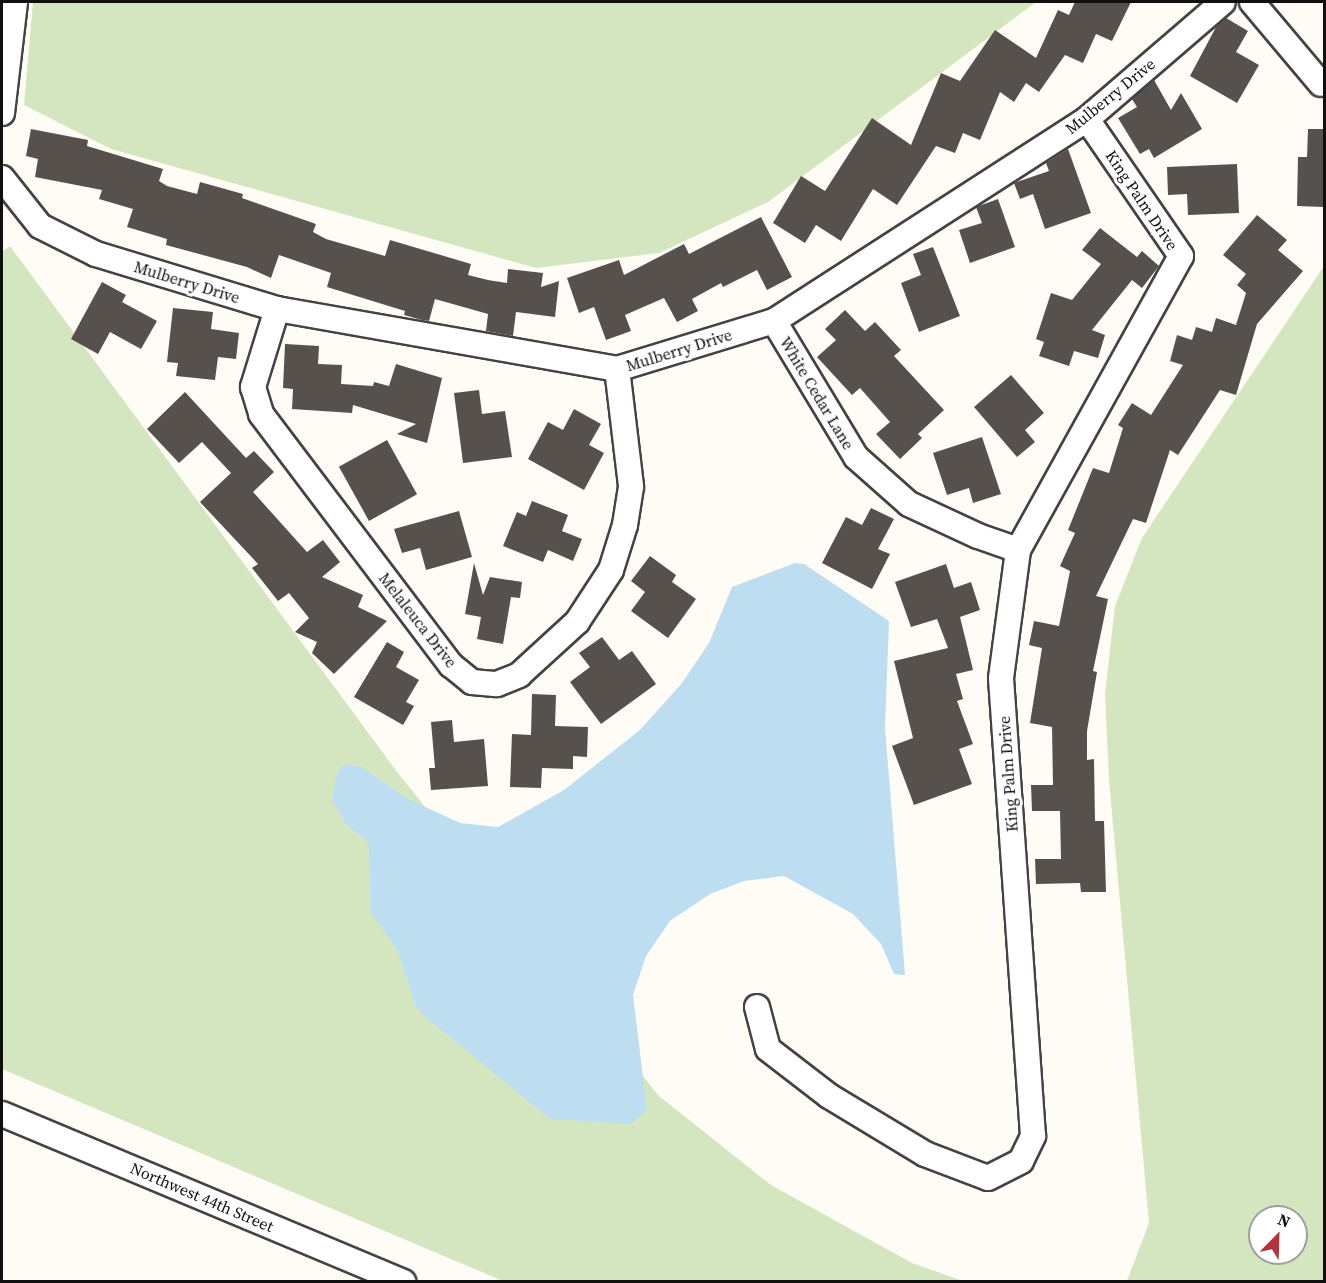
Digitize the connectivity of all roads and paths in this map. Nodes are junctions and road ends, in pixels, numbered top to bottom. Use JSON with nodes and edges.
{"nodes":[{"id":1,"x":15,"y":2,"type":"edge"},
{"id":2,"x":1223,"y":2,"type":"edge"},
{"id":3,"x":1252,"y":2,"type":"edge"},
{"id":4,"x":1321,"y":84,"type":"dead end"},
{"id":5,"x":2,"y":113,"type":"edge"},
{"id":6,"x":1088,"y":119,"type":"junction"},
{"id":7,"x":2,"y":178,"type":"edge"},
{"id":8,"x":278,"y":309,"type":"junction"},
{"id":9,"x":774,"y":321,"type":"junction"},
{"id":10,"x":617,"y":369,"type":"junction"},
{"id":11,"x":1018,"y":550,"type":"junction"},
{"id":12,"x":757,"y":1007,"type":"dead end"},
{"id":13,"x":2,"y":1114,"type":"edge"},
{"id":14,"x":403,"y":1281,"type":"edge"}],
"edges":[{"from":1,"to":5,"type":"street"},
{"from":2,"to":6,"type":"street","name":"Mulberry Drive"},
{"from":3,"to":4,"type":"street"},
{"from":6,"to":9,"type":"street","name":"Mulberry Drive"},
{"from":6,"to":11,"type":"street","name":"King Palm Drive"},
{"from":7,"to":8,"type":"street","name":"Mulberry Drive"},
{"from":8,"to":10,"type":"street","name":"Mulberry Drive"},
{"from":8,"to":10,"type":"street","name":"Melaleuca Drive"},
{"from":9,"to":10,"type":"street","name":"Mulberry Drive"},
{"from":9,"to":11,"type":"street","name":"White Cedar Lane"},
{"from":11,"to":12,"type":"street","name":"King Palm Drive"},
{"from":13,"to":14,"type":"street","name":"Northwest 44th Street"}]}
